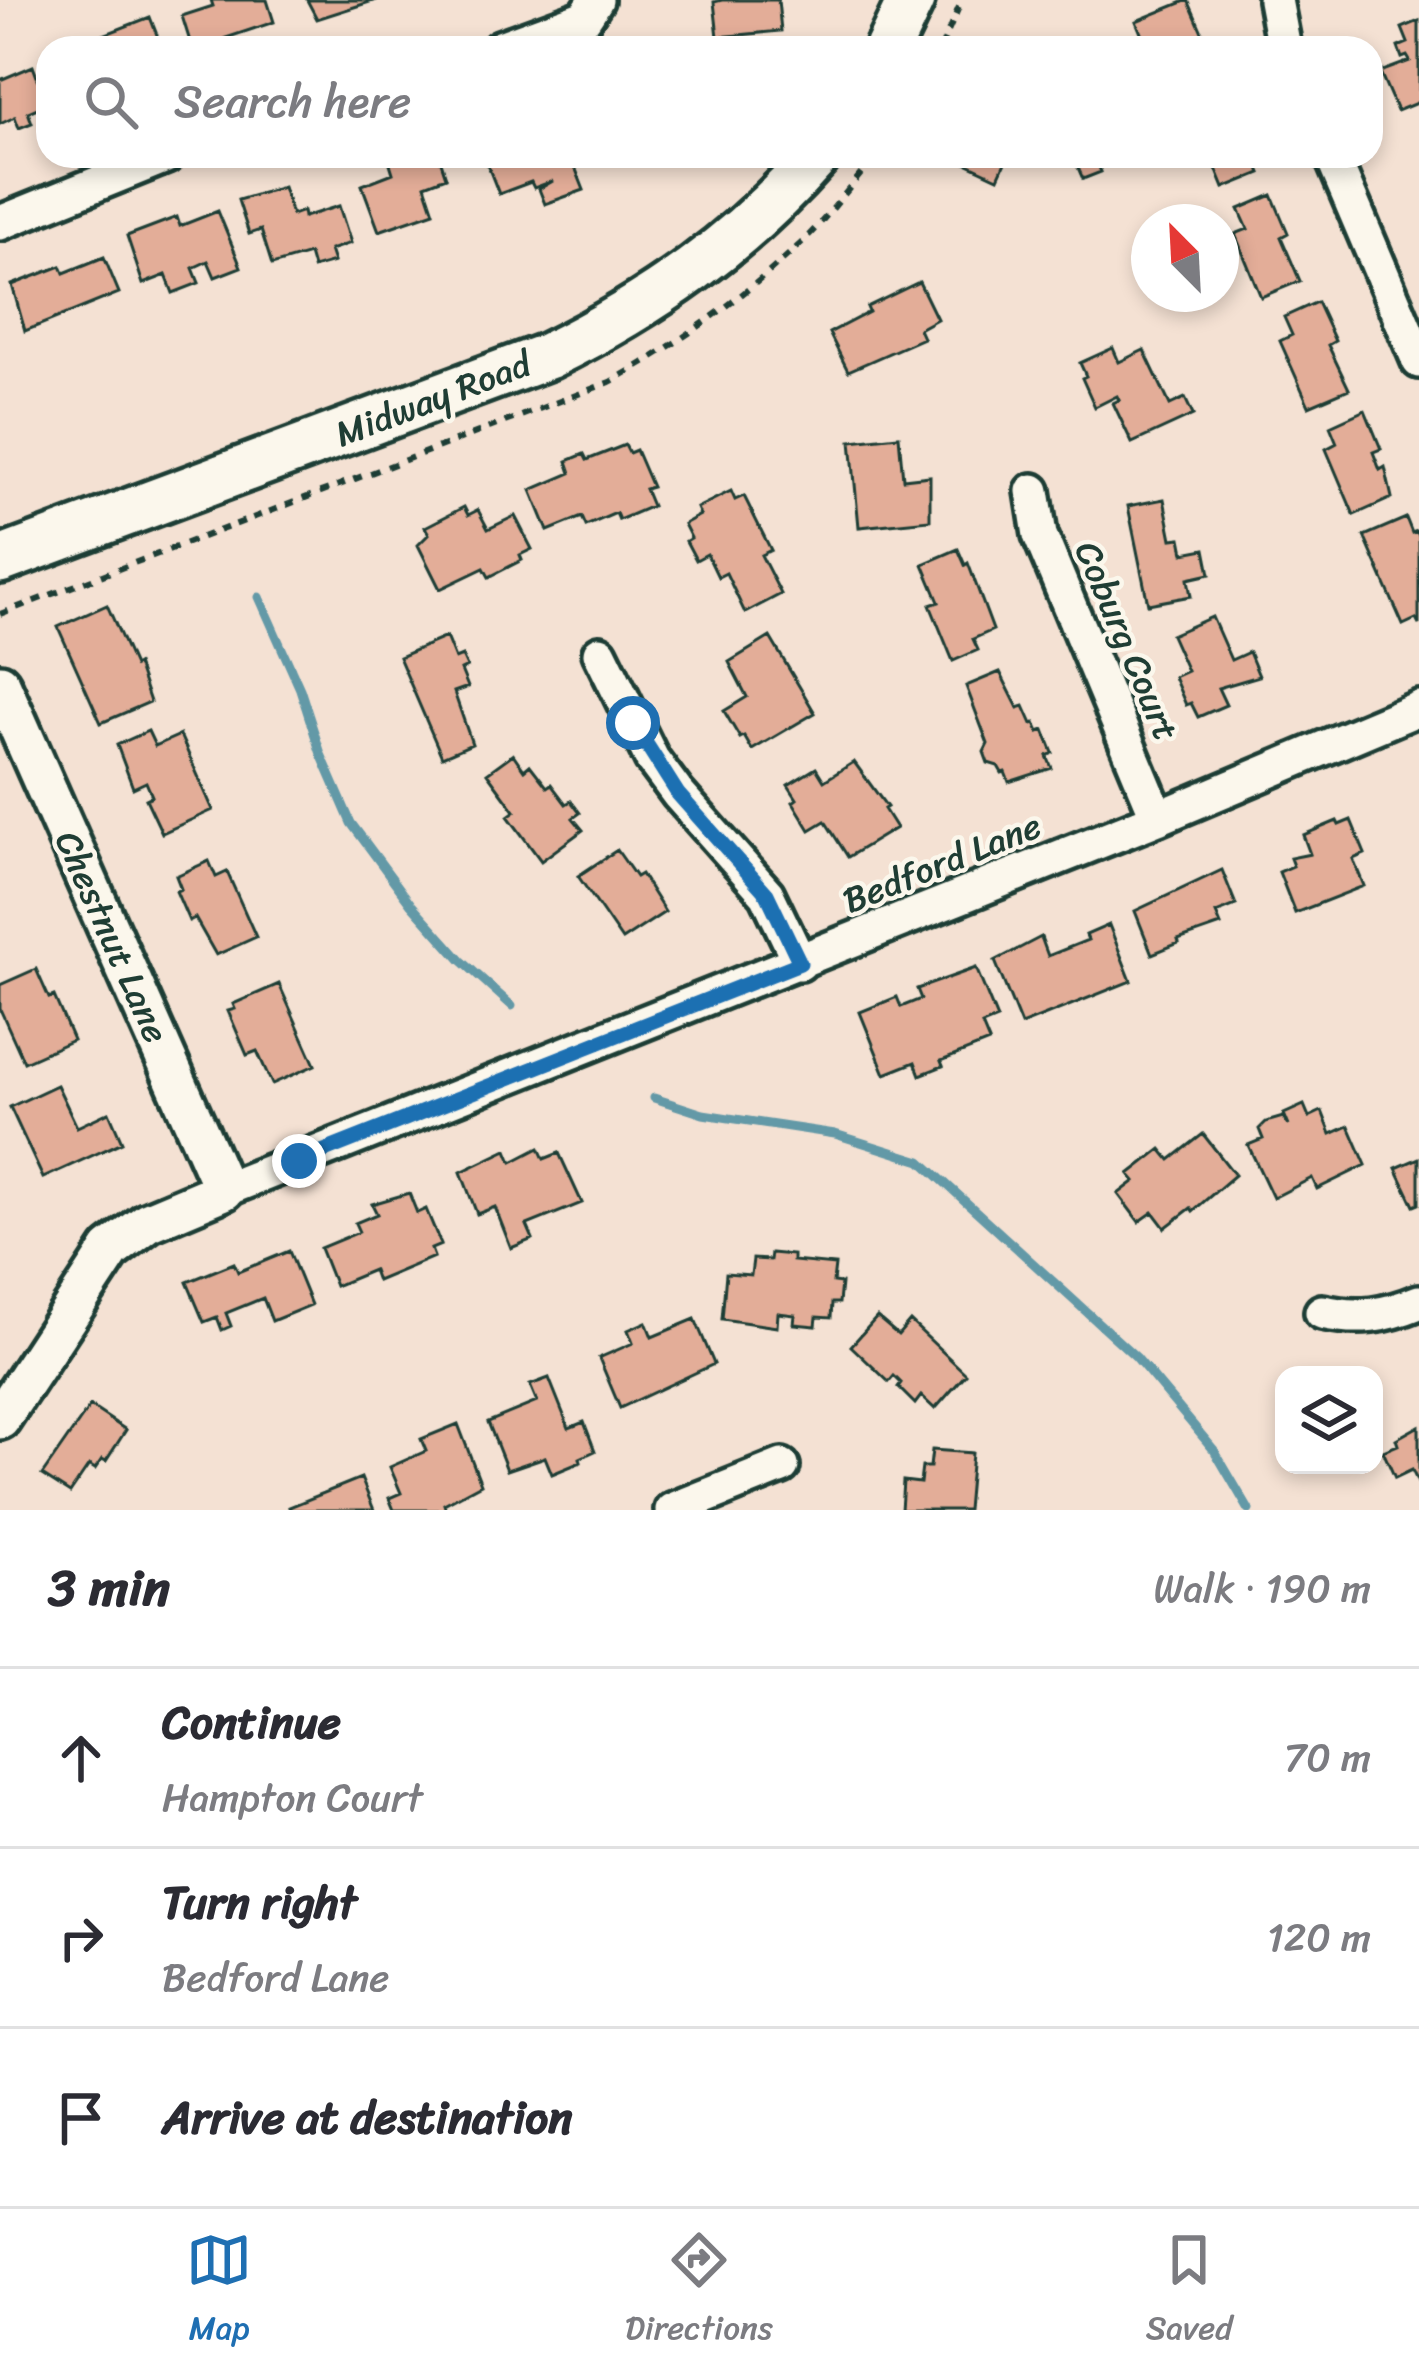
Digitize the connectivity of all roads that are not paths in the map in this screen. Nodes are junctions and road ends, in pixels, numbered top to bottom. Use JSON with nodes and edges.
{"nodes":[{"id":1,"x":596,"y":0,"type":"edge"},
{"id":2,"x":911,"y":0,"type":"edge"},
{"id":3,"x":1274,"y":0,"type":"edge"},
{"id":4,"x":532,"y":36,"type":"edge"},
{"id":5,"x":894,"y":36,"type":"edge"},
{"id":6,"x":1281,"y":36,"type":"edge"},
{"id":7,"x":136,"y":168,"type":"edge"},
{"id":8,"x":806,"y":168,"type":"edge"},
{"id":9,"x":1336,"y":168,"type":"edge"},
{"id":10,"x":0,"y":223,"type":"edge"},
{"id":11,"x":1419,"y":361,"type":"edge"},
{"id":12,"x":1033,"y":491,"type":"dead end"},
{"id":13,"x":0,"y":560,"type":"edge"},
{"id":14,"x":600,"y":653,"type":"dead end"},
{"id":15,"x":0,"y":684,"type":"edge"},
{"id":16,"x":1419,"y":708,"type":"edge"},
{"id":17,"x":1159,"y":818,"type":"junction"},
{"id":18,"x":800,"y":963,"type":"junction"},
{"id":19,"x":224,"y":1190,"type":"junction"},
{"id":20,"x":1419,"y":1302,"type":"edge"},
{"id":21,"x":1322,"y":1312,"type":"dead end"},
{"id":22,"x":0,"y":1419,"type":"edge"},
{"id":23,"x":782,"y":1466,"type":"dead end"},
{"id":24,"x":672,"y":1510,"type":"edge"}],
"edges":[{"from":1,"to":4,"type":"street"},
{"from":2,"to":5,"type":"main road"},
{"from":3,"to":6,"type":"street"},
{"from":7,"to":10,"type":"street"},
{"from":8,"to":13,"type":"main road","name":"Midway Road"},
{"from":9,"to":11,"type":"street"},
{"from":12,"to":17,"type":"street","name":"Coburg Court"},
{"from":14,"to":18,"type":"street"},
{"from":15,"to":19,"type":"street","name":"Chestnut Lane"},
{"from":16,"to":17,"type":"street","name":"Bedford Lane"},
{"from":17,"to":18,"type":"street","name":"Bedford Lane"},
{"from":18,"to":19,"type":"street","name":"Bedford Lane"},
{"from":19,"to":22,"type":"street"},
{"from":20,"to":21,"type":"street"},
{"from":23,"to":24,"type":"street"}]}
